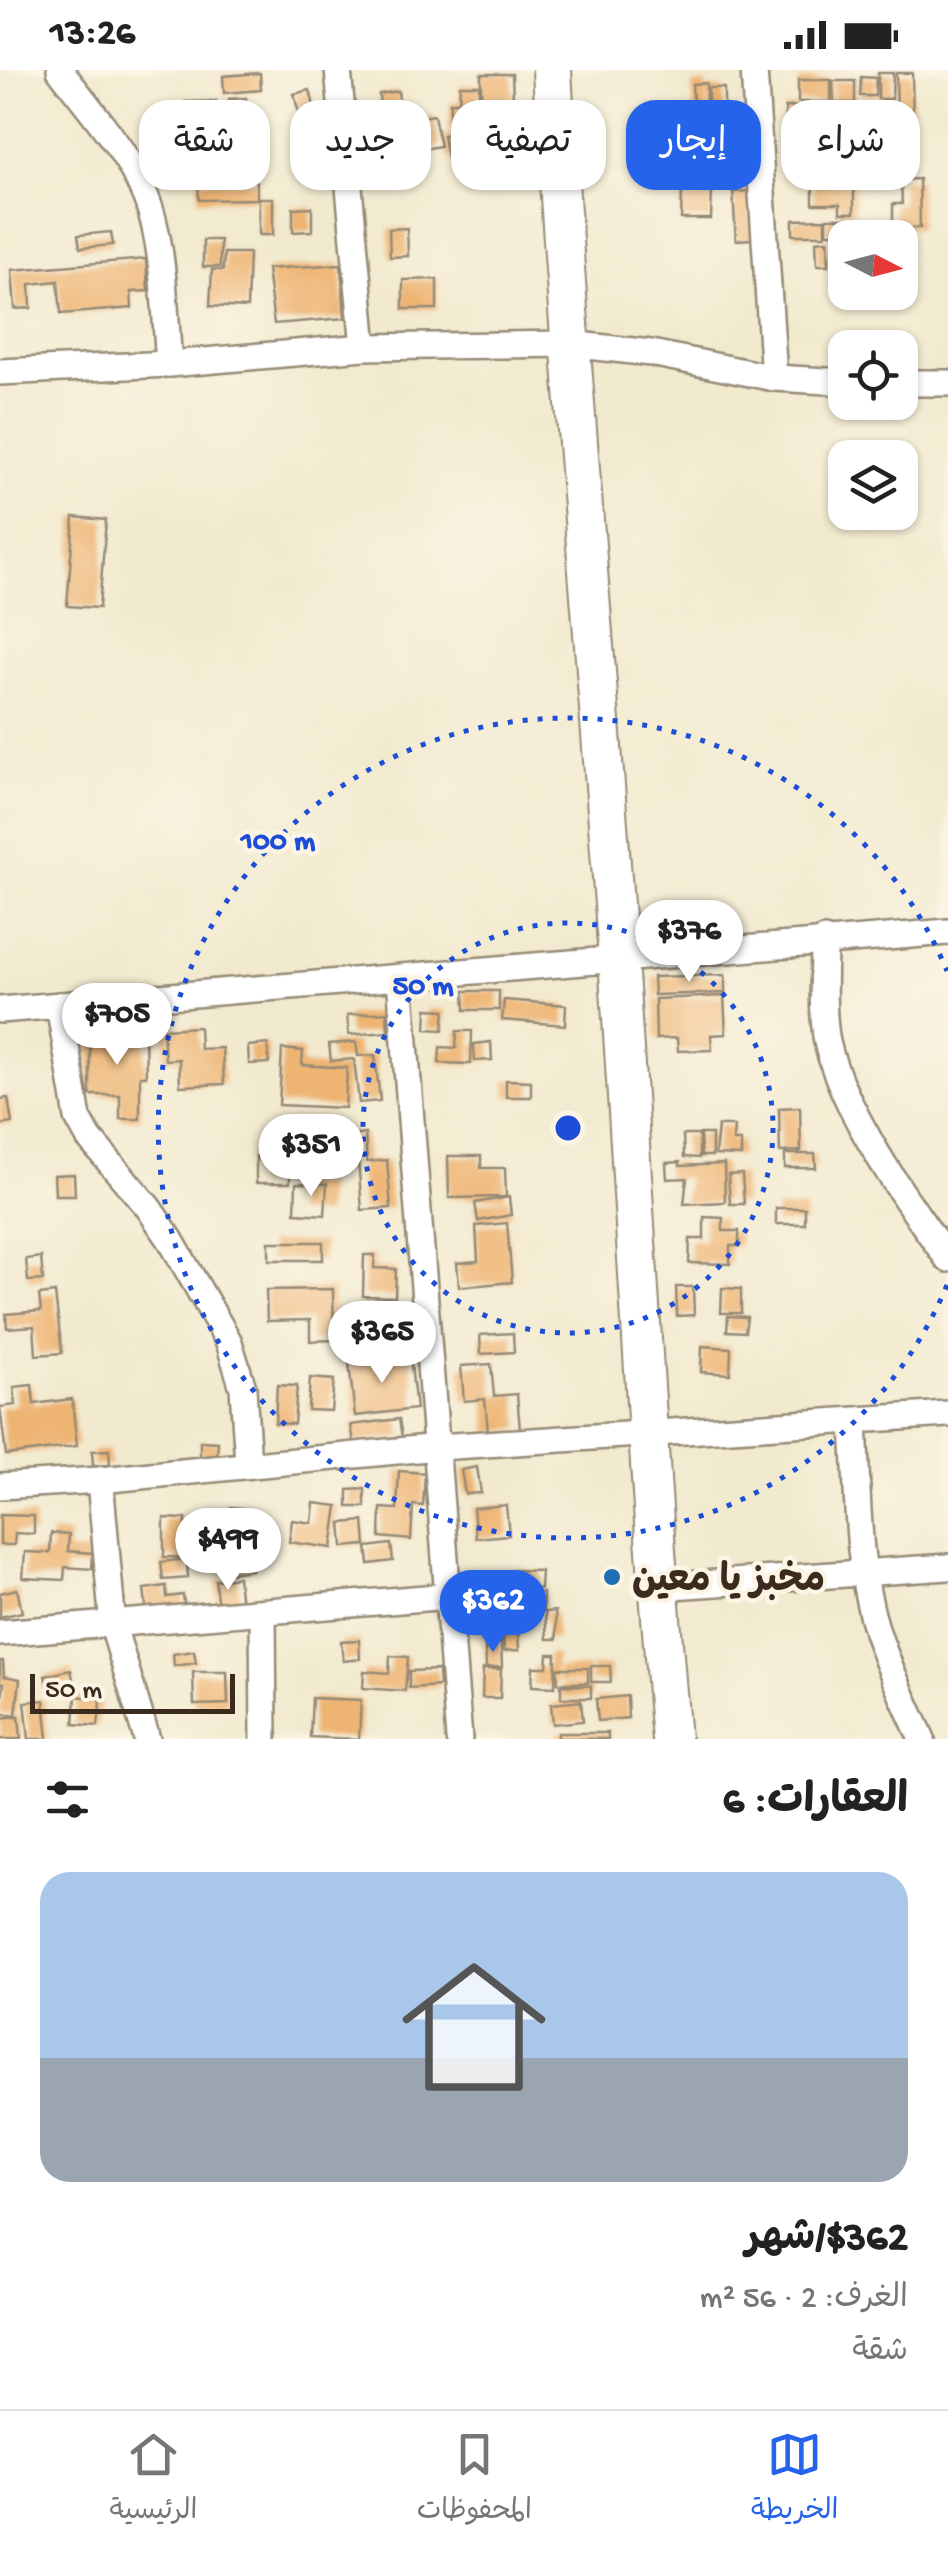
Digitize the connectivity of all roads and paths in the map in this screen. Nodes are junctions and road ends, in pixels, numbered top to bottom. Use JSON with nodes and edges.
{"nodes":[{"id":1,"x":60,"y":70,"type":"edge"},
{"id":2,"x":338,"y":70,"type":"edge"},
{"id":3,"x":552,"y":70,"type":"edge"},
{"id":4,"x":754,"y":70,"type":"edge"},
{"id":5,"x":569,"y":344,"type":"junction"},
{"id":6,"x":364,"y":347,"type":"junction"},
{"id":7,"x":168,"y":364,"type":"junction"},
{"id":8,"x":0,"y":372,"type":"edge"},
{"id":9,"x":774,"y":378,"type":"junction"},
{"id":10,"x":828,"y":381,"type":"edge"},
{"id":11,"x":918,"y":383,"type":"edge"},
{"id":12,"x":948,"y":383,"type":"edge"},
{"id":13,"x":948,"y":932,"type":"edge"},
{"id":14,"x":824,"y":940,"type":"junction"},
{"id":15,"x":618,"y":958,"type":"junction"},
{"id":16,"x":400,"y":978,"type":"junction"},
{"id":17,"x":59,"y":1005,"type":"junction"},
{"id":18,"x":0,"y":1010,"type":"edge"},
{"id":19,"x":948,"y":1260,"type":"edge"},
{"id":20,"x":948,"y":1414,"type":"edge"},
{"id":21,"x":854,"y":1423,"type":"junction"},
{"id":22,"x":646,"y":1435,"type":"junction"},
{"id":23,"x":438,"y":1447,"type":"junction"},
{"id":24,"x":248,"y":1463,"type":"junction"},
{"id":25,"x":100,"y":1480,"type":"junction"},
{"id":26,"x":0,"y":1486,"type":"edge"},
{"id":27,"x":948,"y":1566,"type":"edge"},
{"id":28,"x":864,"y":1571,"type":"junction"},
{"id":29,"x":658,"y":1587,"type":"junction"},
{"id":30,"x":449,"y":1596,"type":"junction"},
{"id":31,"x":262,"y":1613,"type":"junction"},
{"id":32,"x":114,"y":1626,"type":"junction"},
{"id":33,"x":0,"y":1634,"type":"edge"},
{"id":34,"x":147,"y":1739,"type":"edge"},
{"id":35,"x":264,"y":1739,"type":"edge"},
{"id":36,"x":459,"y":1739,"type":"edge"},
{"id":37,"x":671,"y":1739,"type":"edge"},
{"id":38,"x":922,"y":1739,"type":"edge"}],
"edges":[{"from":1,"to":7,"type":"street"},
{"from":2,"to":6,"type":"street"},
{"from":3,"to":5,"type":"street"},
{"from":4,"to":9,"type":"street"},
{"from":5,"to":6,"type":"street"},
{"from":5,"to":9,"type":"street"},
{"from":5,"to":15,"type":"street"},
{"from":6,"to":7,"type":"street"},
{"from":7,"to":8,"type":"street"},
{"from":9,"to":10,"type":"street"},
{"from":11,"to":12,"type":"street"},
{"from":13,"to":14,"type":"street"},
{"from":14,"to":15,"type":"street"},
{"from":14,"to":19,"type":"street"},
{"from":15,"to":16,"type":"street"},
{"from":15,"to":22,"type":"street"},
{"from":16,"to":17,"type":"street"},
{"from":16,"to":23,"type":"street"},
{"from":17,"to":18,"type":"street"},
{"from":17,"to":24,"type":"street"},
{"from":20,"to":21,"type":"street"},
{"from":21,"to":22,"type":"street"},
{"from":21,"to":28,"type":"street"},
{"from":22,"to":23,"type":"street"},
{"from":22,"to":29,"type":"street"},
{"from":23,"to":24,"type":"street"},
{"from":23,"to":30,"type":"street"},
{"from":24,"to":25,"type":"street"},
{"from":25,"to":26,"type":"street"},
{"from":25,"to":32,"type":"street"},
{"from":27,"to":28,"type":"street"},
{"from":28,"to":29,"type":"street"},
{"from":28,"to":38,"type":"street"},
{"from":29,"to":37,"type":"street"},
{"from":30,"to":31,"type":"street"},
{"from":30,"to":36,"type":"street"},
{"from":31,"to":32,"type":"street"},
{"from":31,"to":35,"type":"street"},
{"from":32,"to":33,"type":"street"},
{"from":32,"to":34,"type":"street"}]}
